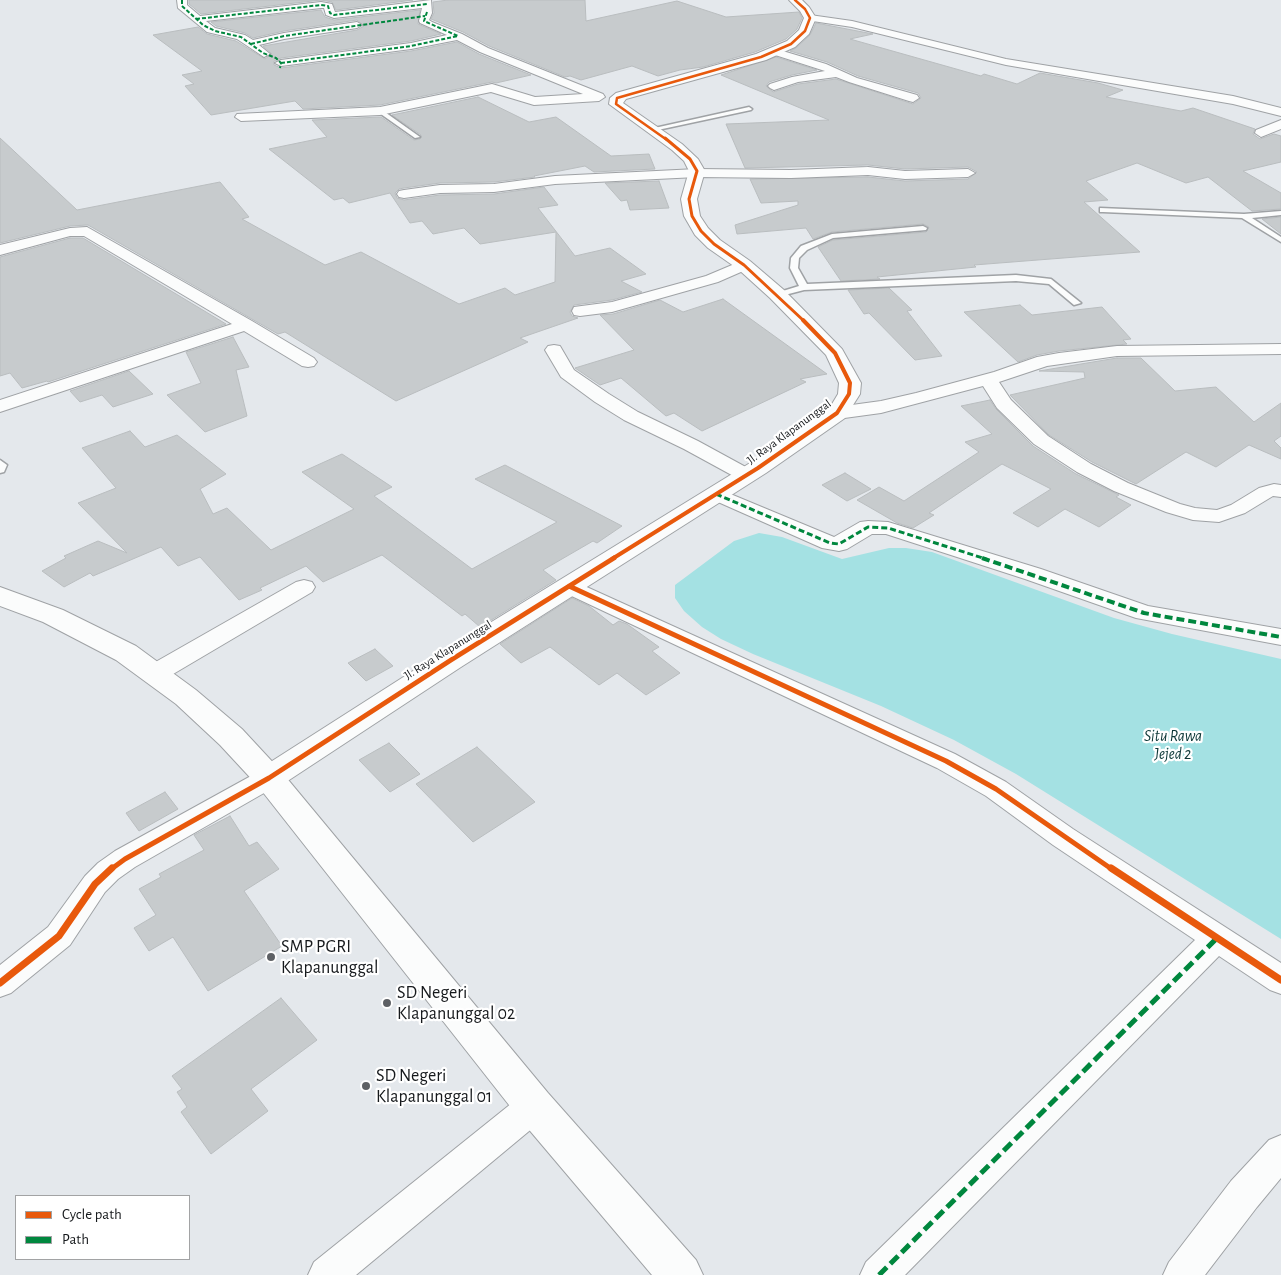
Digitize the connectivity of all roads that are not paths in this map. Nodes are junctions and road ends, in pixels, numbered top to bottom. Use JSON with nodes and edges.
{"nodes":[{"id":1,"x":182,"y":0,"type":"edge"},
{"id":2,"x":795,"y":0,"type":"edge"},
{"id":3,"x":426,"y":2,"type":"edge"},
{"id":4,"x":425,"y":16,"type":"junction"},
{"id":5,"x":196,"y":18,"type":"junction"},
{"id":6,"x":810,"y":18,"type":"junction"},
{"id":7,"x":458,"y":36,"type":"junction"},
{"id":8,"x":251,"y":44,"type":"junction"},
{"id":9,"x":776,"y":52,"type":"junction"},
{"id":10,"x":837,"y":72,"type":"junction"},
{"id":11,"x":774,"y":86,"type":"dead end"},
{"id":12,"x":608,"y":97,"type":"junction"},
{"id":13,"x":913,"y":98,"type":"dead end"},
{"id":14,"x":749,"y":109,"type":"dead end"},
{"id":15,"x":380,"y":111,"type":"junction"},
{"id":16,"x":1281,"y":112,"type":"edge"},
{"id":17,"x":242,"y":117,"type":"dead end"},
{"id":18,"x":1281,"y":124,"type":"edge"},
{"id":19,"x":653,"y":129,"type":"junction"},
{"id":20,"x":1261,"y":133,"type":"dead end"},
{"id":21,"x":417,"y":137,"type":"dead end"},
{"id":22,"x":697,"y":173,"type":"junction"},
{"id":23,"x":968,"y":173,"type":"dead end"},
{"id":24,"x":404,"y":194,"type":"dead end"},
{"id":25,"x":1103,"y":210,"type":"dead end"},
{"id":26,"x":1281,"y":213,"type":"edge"},
{"id":27,"x":1244,"y":216,"type":"junction"},
{"id":28,"x":923,"y":228,"type":"dead end"},
{"id":29,"x":1281,"y":240,"type":"edge"},
{"id":30,"x":0,"y":250,"type":"edge"},
{"id":31,"x":744,"y":265,"type":"junction"},
{"id":32,"x":804,"y":286,"type":"junction"},
{"id":33,"x":777,"y":294,"type":"junction"},
{"id":34,"x":1077,"y":303,"type":"dead end"},
{"id":35,"x":580,"y":311,"type":"dead end"},
{"id":36,"x":246,"y":325,"type":"junction"},
{"id":37,"x":1281,"y":348,"type":"edge"},
{"id":38,"x":554,"y":350,"type":"dead end"},
{"id":39,"x":308,"y":362,"type":"dead end"},
{"id":40,"x":988,"y":379,"type":"junction"},
{"id":41,"x":0,"y":406,"type":"edge"},
{"id":42,"x":837,"y":413,"type":"junction"},
{"id":43,"x":0,"y":463,"type":"edge"},
{"id":44,"x":0,"y":470,"type":"edge"},
{"id":45,"x":746,"y":475,"type":"junction"},
{"id":46,"x":1281,"y":492,"type":"edge"},
{"id":47,"x":716,"y":494,"type":"junction"},
{"id":48,"x":569,"y":586,"type":"junction"},
{"id":49,"x":304,"y":587,"type":"dead end"},
{"id":50,"x":0,"y":596,"type":"edge"},
{"id":51,"x":1281,"y":637,"type":"edge"},
{"id":52,"x":154,"y":674,"type":"junction"},
{"id":53,"x":269,"y":778,"type":"junction"},
{"id":54,"x":1217,"y":938,"type":"junction"},
{"id":55,"x":1281,"y":980,"type":"edge"},
{"id":56,"x":0,"y":983,"type":"edge"},
{"id":57,"x":534,"y":1106,"type":"junction"},
{"id":58,"x":1281,"y":1152,"type":"edge"},
{"id":59,"x":327,"y":1275,"type":"edge"},
{"id":60,"x":681,"y":1275,"type":"edge"},
{"id":61,"x":879,"y":1275,"type":"edge"},
{"id":62,"x":1182,"y":1275,"type":"edge"}],
"edges":[{"from":1,"to":5,"type":"street"},
{"from":2,"to":6,"type":"street"},
{"from":3,"to":4,"type":"street"},
{"from":3,"to":5,"type":"street"},
{"from":4,"to":7,"type":"street"},
{"from":4,"to":8,"type":"street"},
{"from":5,"to":8,"type":"street"},
{"from":6,"to":9,"type":"street"},
{"from":6,"to":16,"type":"street"},
{"from":7,"to":8,"type":"street"},
{"from":7,"to":12,"type":"street"},
{"from":9,"to":10,"type":"street"},
{"from":9,"to":12,"type":"street"},
{"from":10,"to":11,"type":"street"},
{"from":10,"to":13,"type":"street"},
{"from":12,"to":15,"type":"street"},
{"from":12,"to":19,"type":"street"},
{"from":14,"to":19,"type":"lane"},
{"from":15,"to":17,"type":"street"},
{"from":15,"to":21,"type":"lane"},
{"from":18,"to":20,"type":"street"},
{"from":19,"to":22,"type":"street"},
{"from":22,"to":23,"type":"street"},
{"from":22,"to":24,"type":"street"},
{"from":22,"to":31,"type":"street","name":"Jl. Raya Klapanunggal"},
{"from":25,"to":27,"type":"lane"},
{"from":26,"to":27,"type":"lane"},
{"from":27,"to":29,"type":"lane"},
{"from":28,"to":32,"type":"lane"},
{"from":30,"to":36,"type":"street"},
{"from":31,"to":33,"type":"street","name":"Jl. Raya Klapanunggal"},
{"from":31,"to":35,"type":"street"},
{"from":32,"to":33,"type":"lane"},
{"from":32,"to":34,"type":"lane"},
{"from":33,"to":42,"type":"street","name":"Jl. Raya Klapanunggal"},
{"from":36,"to":39,"type":"street"},
{"from":36,"to":41,"type":"street"},
{"from":37,"to":40,"type":"street"},
{"from":38,"to":45,"type":"street"},
{"from":40,"to":42,"type":"street"},
{"from":40,"to":46,"type":"street"},
{"from":42,"to":45,"type":"street","name":"Jl. Raya Klapanunggal"},
{"from":43,"to":44,"type":"lane"},
{"from":45,"to":47,"type":"street","name":"Jl. Raya Klapanunggal"},
{"from":47,"to":48,"type":"street","name":"Jl. Raya Klapanunggal"},
{"from":47,"to":51,"type":"street"},
{"from":48,"to":53,"type":"street","name":"Jl. Raya Klapanunggal"},
{"from":48,"to":54,"type":"street"},
{"from":49,"to":52,"type":"street"},
{"from":50,"to":52,"type":"street"},
{"from":52,"to":53,"type":"street"},
{"from":53,"to":56,"type":"street"},
{"from":53,"to":57,"type":"street"},
{"from":54,"to":55,"type":"street"},
{"from":54,"to":61,"type":"street"},
{"from":57,"to":59,"type":"street"},
{"from":57,"to":60,"type":"street"},
{"from":58,"to":62,"type":"street"}]}
